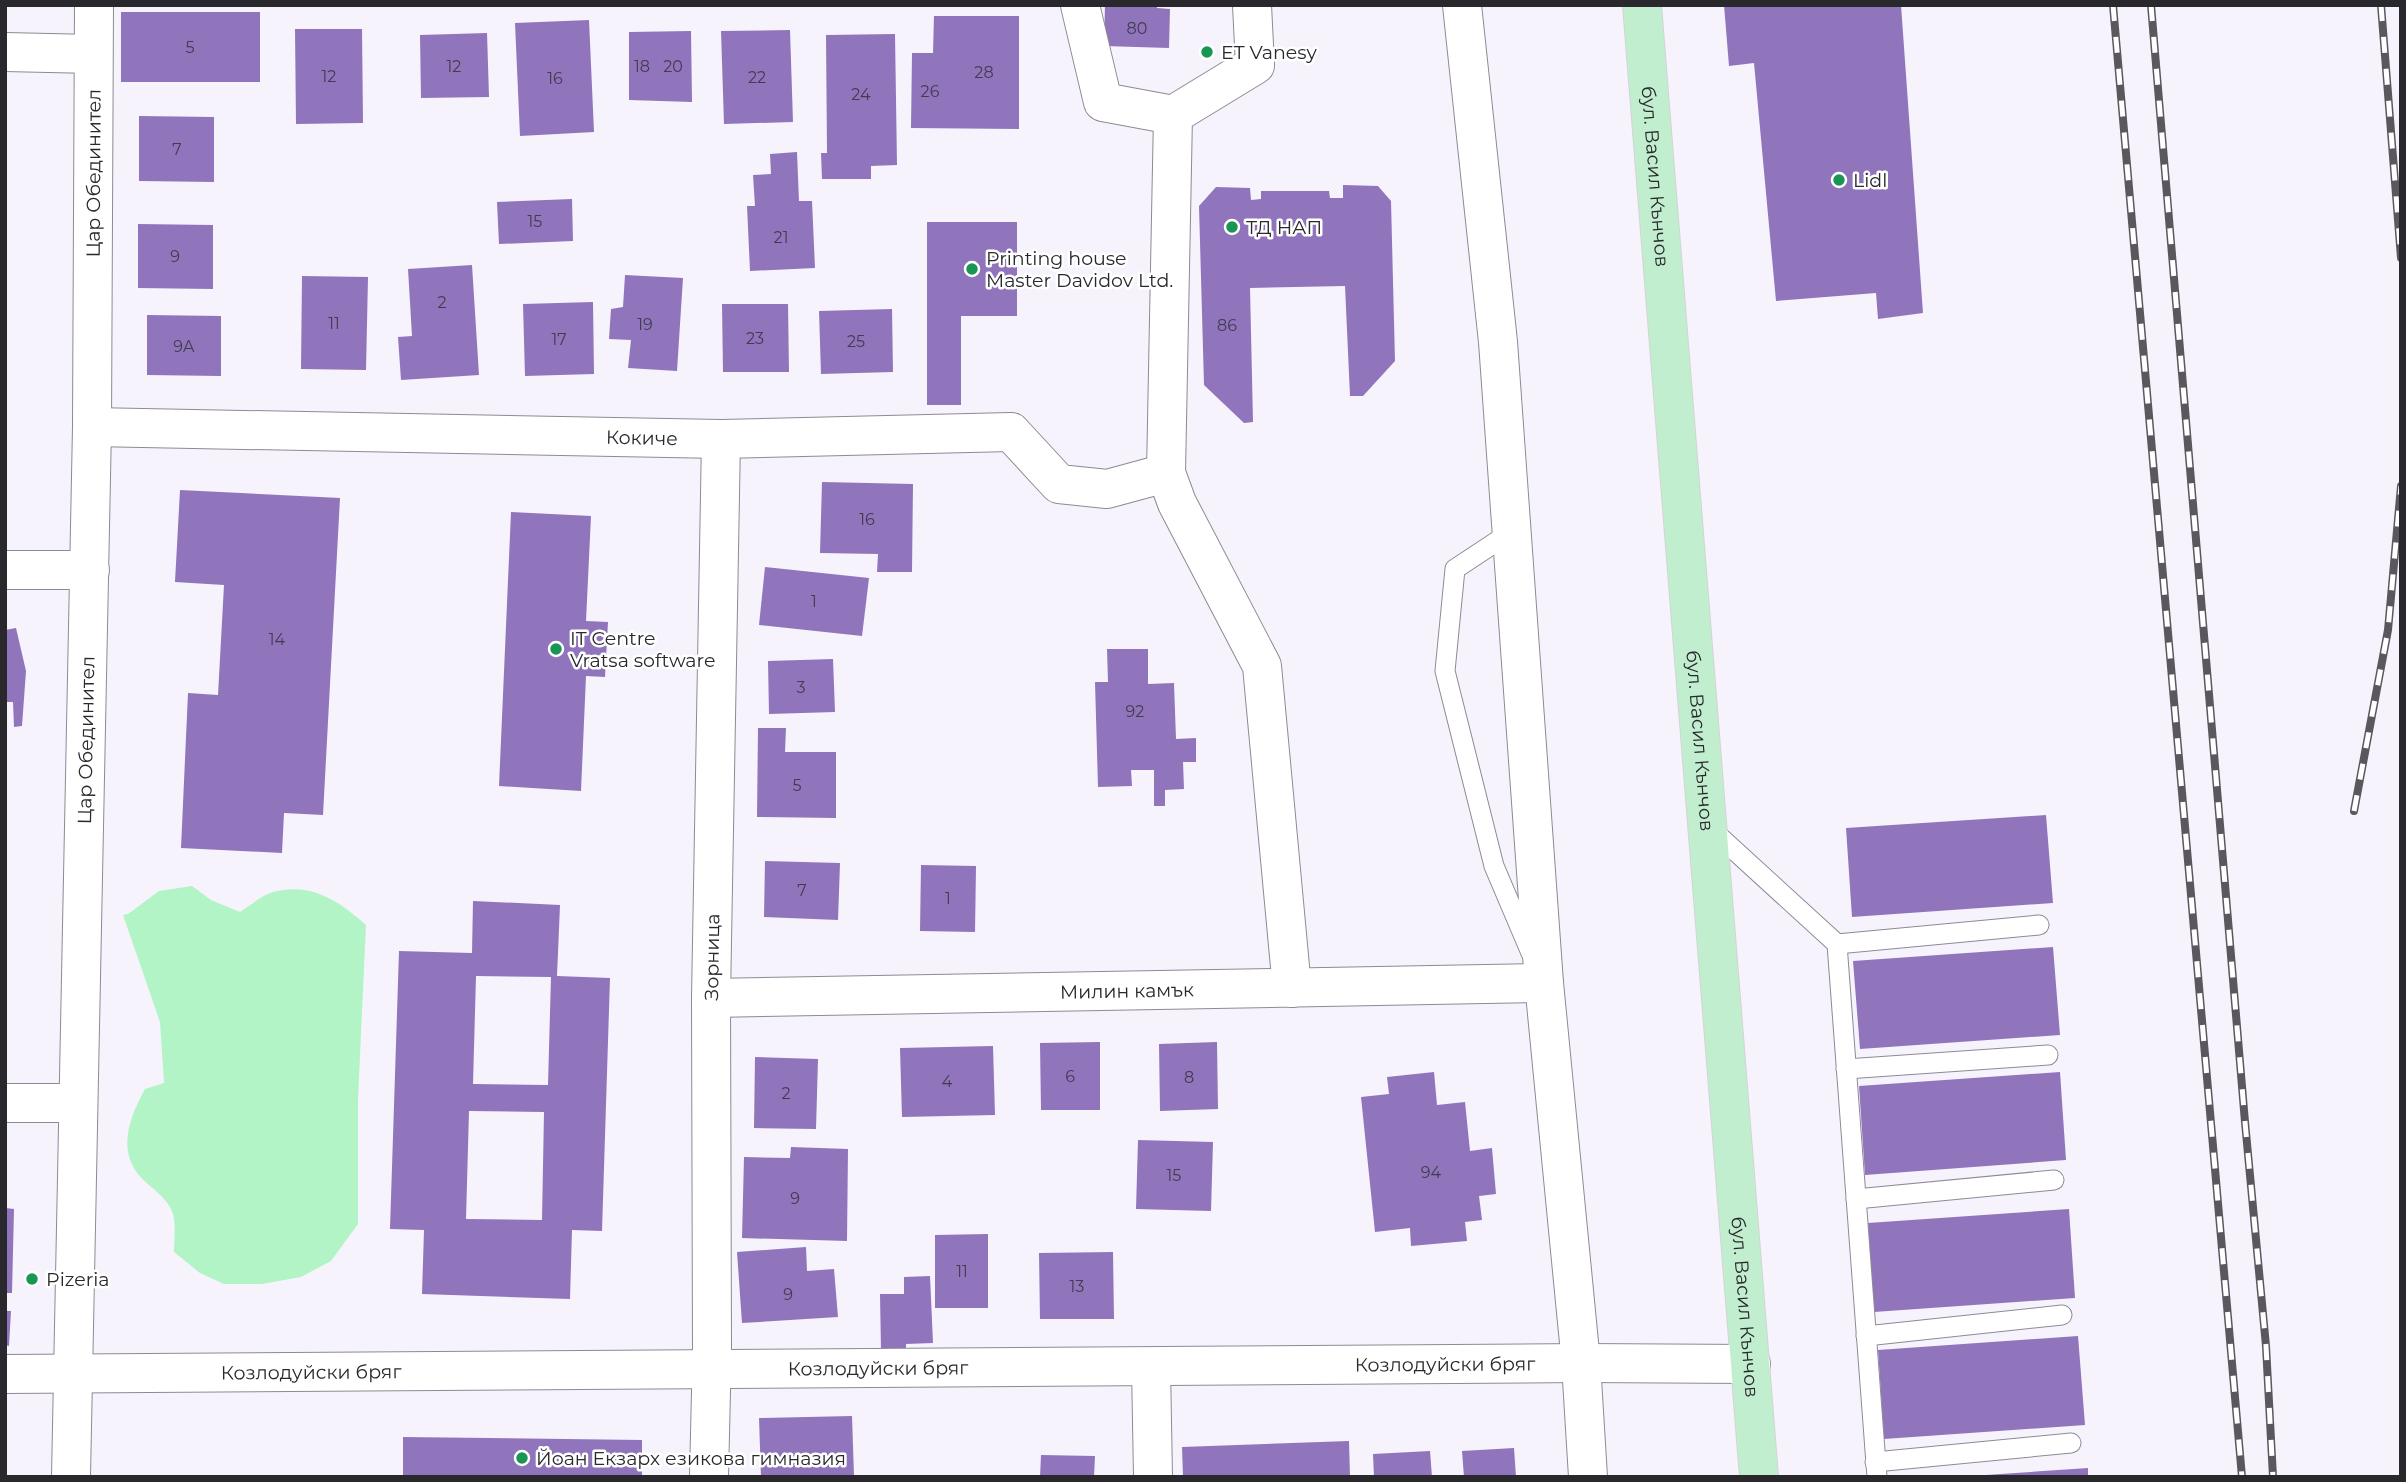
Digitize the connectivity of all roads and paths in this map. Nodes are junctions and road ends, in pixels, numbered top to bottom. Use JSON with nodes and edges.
{"nodes":[{"id":1,"x":94,"y":5,"type":"edge"},
{"id":2,"x":1080,"y":5,"type":"edge"},
{"id":3,"x":1252,"y":5,"type":"edge"},
{"id":4,"x":1462,"y":5,"type":"edge"},
{"id":5,"x":1642,"y":5,"type":"edge"},
{"id":6,"x":5,"y":52,"type":"edge"},
{"id":7,"x":93,"y":54,"type":"junction"},
{"id":8,"x":1173,"y":115,"type":"junction"},
{"id":9,"x":92,"y":427,"type":"junction"},
{"id":10,"x":721,"y":439,"type":"junction"},
{"id":11,"x":1166,"y":473,"type":"junction"},
{"id":12,"x":1511,"y":532,"type":"junction"},
{"id":13,"x":5,"y":570,"type":"edge"},
{"id":14,"x":90,"y":570,"type":"junction"},
{"id":15,"x":1707,"y":825,"type":"junction"},
{"id":16,"x":2039,"y":925,"type":"dead end"},
{"id":17,"x":1837,"y":944,"type":"junction"},
{"id":18,"x":1544,"y":983,"type":"junction"},
{"id":19,"x":1292,"y":988,"type":"junction"},
{"id":20,"x":711,"y":998,"type":"junction"},
{"id":21,"x":2048,"y":1055,"type":"dead end"},
{"id":22,"x":1846,"y":1069,"type":"junction"},
{"id":23,"x":5,"y":1102,"type":"edge"},
{"id":24,"x":77,"y":1103,"type":"junction"},
{"id":25,"x":2054,"y":1180,"type":"dead end"},
{"id":26,"x":1856,"y":1199,"type":"junction"},
{"id":27,"x":2062,"y":1315,"type":"dead end"},
{"id":28,"x":1866,"y":1336,"type":"junction"},
{"id":29,"x":1581,"y":1363,"type":"junction"},
{"id":30,"x":1751,"y":1364,"type":"junction"},
{"id":31,"x":1151,"y":1367,"type":"junction"},
{"id":32,"x":712,"y":1370,"type":"junction"},
{"id":33,"x":72,"y":1373,"type":"junction"},
{"id":34,"x":5,"y":1374,"type":"edge"},
{"id":35,"x":2071,"y":1443,"type":"dead end"},
{"id":36,"x":1876,"y":1469,"type":"edge"},
{"id":37,"x":71,"y":1477,"type":"edge"},
{"id":38,"x":709,"y":1477,"type":"edge"},
{"id":39,"x":1153,"y":1477,"type":"edge"},
{"id":40,"x":1588,"y":1477,"type":"edge"},
{"id":41,"x":1759,"y":1477,"type":"edge"}],
"edges":[{"from":1,"to":7,"type":"street","name":"Цар Обединител"},
{"from":2,"to":8,"type":"street"},
{"from":3,"to":8,"type":"street"},
{"from":4,"to":12,"type":"street"},
{"from":5,"to":15,"type":"main road","name":"бул. Васил Кънчов"},
{"from":6,"to":7,"type":"street"},
{"from":7,"to":9,"type":"street","name":"Цар Обединител"},
{"from":8,"to":11,"type":"street"},
{"from":9,"to":10,"type":"street","name":"Кокиче"},
{"from":9,"to":14,"type":"street","name":"Цар Обединител"},
{"from":10,"to":11,"type":"street","name":"Кокиче"},
{"from":10,"to":20,"type":"street","name":"Зорница"},
{"from":11,"to":19,"type":"street"},
{"from":12,"to":18,"type":"street"},
{"from":12,"to":18,"type":"lane"},
{"from":13,"to":14,"type":"street"},
{"from":14,"to":24,"type":"street","name":"Цар Обединител"},
{"from":15,"to":17,"type":"lane"},
{"from":15,"to":30,"type":"main road","name":"бул. Васил Кънчов"},
{"from":16,"to":17,"type":"lane"},
{"from":17,"to":22,"type":"lane"},
{"from":18,"to":19,"type":"street","name":"Милин камък"},
{"from":18,"to":29,"type":"street"},
{"from":19,"to":20,"type":"street","name":"Милин камък"},
{"from":20,"to":32,"type":"street","name":"Зорница"},
{"from":21,"to":22,"type":"lane"},
{"from":22,"to":26,"type":"lane"},
{"from":23,"to":24,"type":"street"},
{"from":24,"to":33,"type":"street","name":"Цар Обединител"},
{"from":25,"to":26,"type":"lane"},
{"from":26,"to":28,"type":"lane"},
{"from":27,"to":28,"type":"lane"},
{"from":28,"to":36,"type":"lane"},
{"from":29,"to":30,"type":"street","name":"Козлодуйски бряг"},
{"from":29,"to":31,"type":"street","name":"Козлодуйски бряг"},
{"from":29,"to":40,"type":"street"},
{"from":30,"to":41,"type":"main road","name":"бул. Васил Кънчов"},
{"from":31,"to":32,"type":"street","name":"Козлодуйски бряг"},
{"from":31,"to":39,"type":"street"},
{"from":32,"to":33,"type":"street","name":"Козлодуйски бряг"},
{"from":32,"to":38,"type":"street","name":"Зорница"},
{"from":33,"to":34,"type":"street","name":"Козлодуйски бряг"},
{"from":33,"to":37,"type":"street","name":"Цар Обединител"},
{"from":35,"to":36,"type":"lane"}]}
